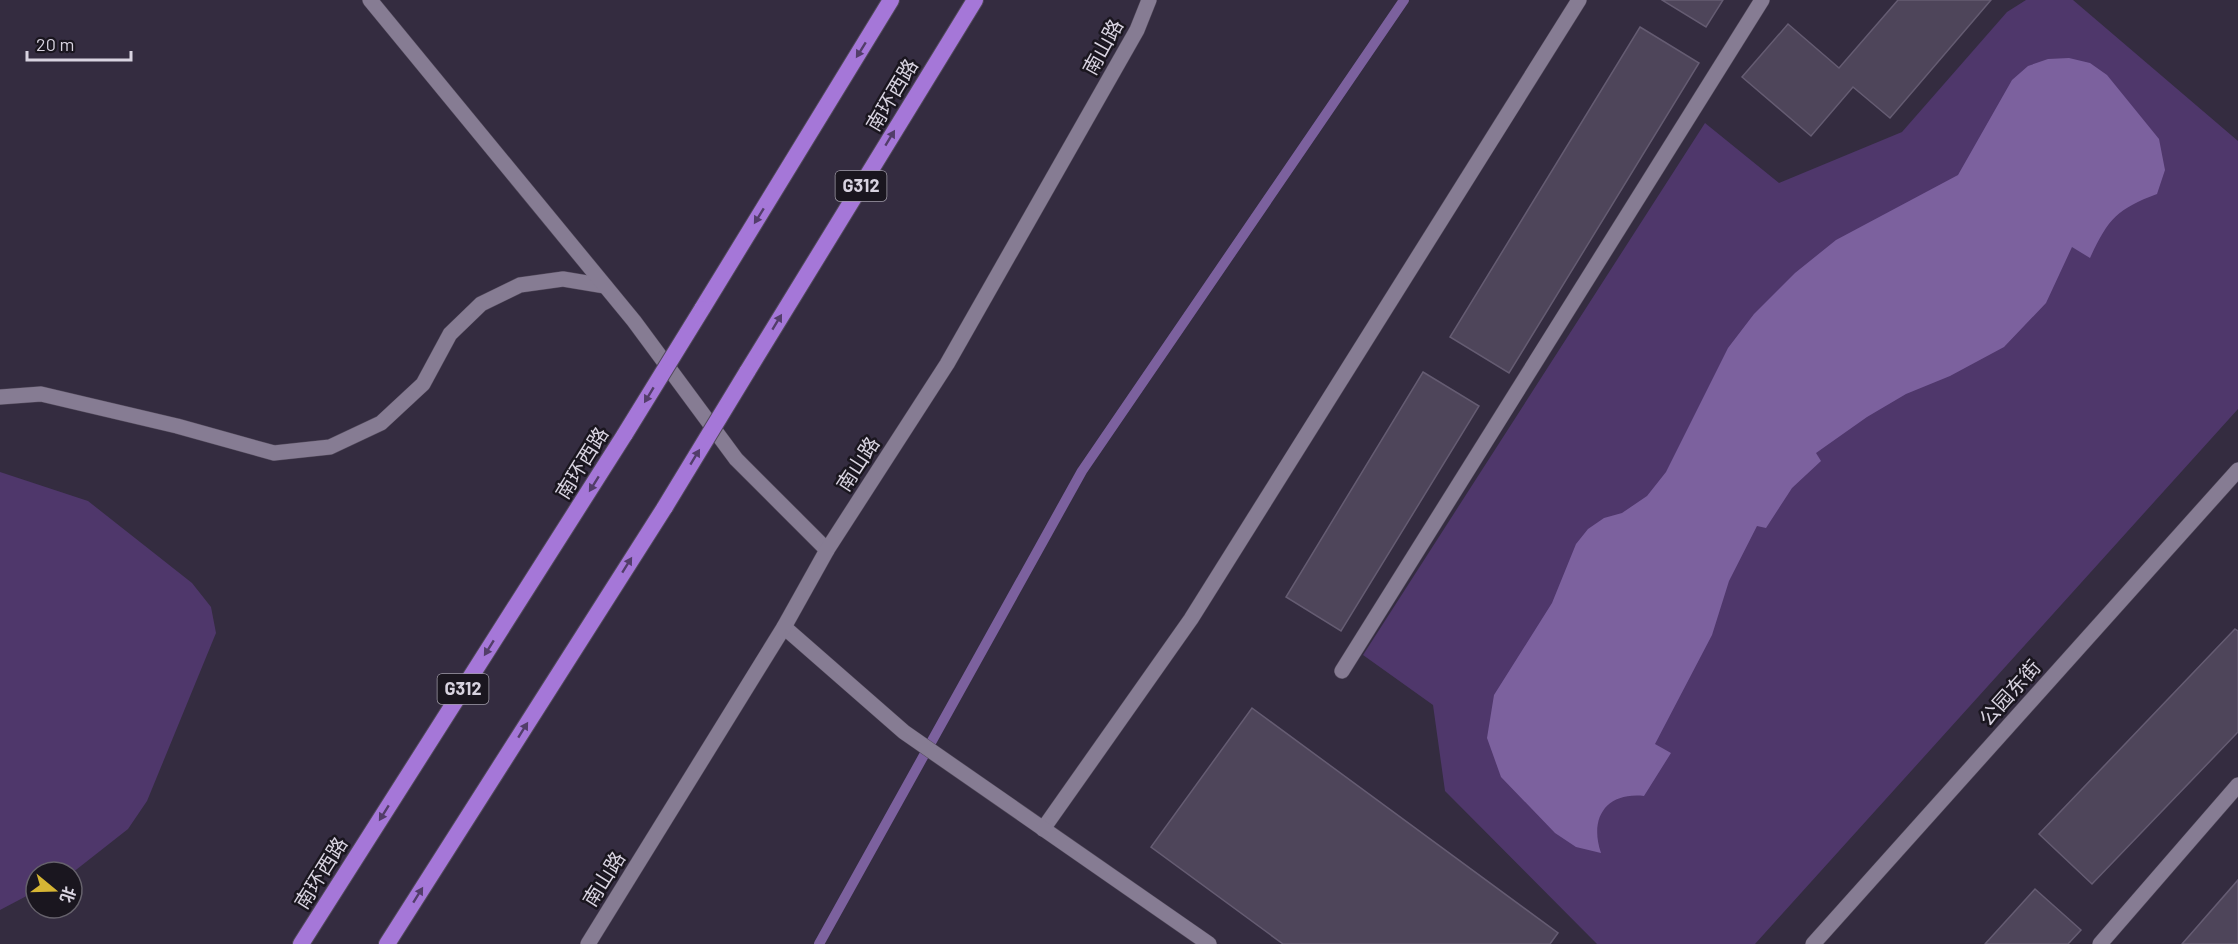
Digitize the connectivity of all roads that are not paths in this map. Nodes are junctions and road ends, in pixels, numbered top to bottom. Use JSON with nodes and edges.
{"nodes":[{"id":1,"x":370,"y":0,"type":"edge"},
{"id":2,"x":891,"y":0,"type":"edge"},
{"id":3,"x":975,"y":0,"type":"edge"},
{"id":4,"x":1149,"y":0,"type":"edge"},
{"id":5,"x":1578,"y":0,"type":"edge"},
{"id":6,"x":1762,"y":0,"type":"edge"},
{"id":7,"x":605,"y":286,"type":"junction"},
{"id":8,"x":0,"y":397,"type":"edge"},
{"id":9,"x":2238,"y":470,"type":"edge"},
{"id":10,"x":827,"y":550,"type":"junction"},
{"id":11,"x":784,"y":627,"type":"junction"},
{"id":12,"x":1341,"y":671,"type":"dead end"},
{"id":13,"x":2238,"y":785,"type":"edge"},
{"id":14,"x":1043,"y":829,"type":"junction"},
{"id":15,"x":301,"y":944,"type":"edge"},
{"id":16,"x":387,"y":944,"type":"edge"},
{"id":17,"x":588,"y":944,"type":"edge"},
{"id":18,"x":1209,"y":944,"type":"edge"},
{"id":19,"x":1813,"y":944,"type":"edge"},
{"id":20,"x":2100,"y":944,"type":"edge"}],
"edges":[{"from":1,"to":7,"type":"street"},
{"from":2,"to":15,"type":"highway","name":"南环西路","number":"G312","one_way":true,"bridge":true},
{"from":16,"to":3,"type":"highway","name":"南环西路","number":"G312","one_way":true,"bridge":true},
{"from":4,"to":10,"type":"street","name":"南山路"},
{"from":5,"to":14,"type":"street"},
{"from":6,"to":12,"type":"street"},
{"from":7,"to":8,"type":"street"},
{"from":7,"to":10,"type":"street"},
{"from":9,"to":19,"type":"street","name":"公园东街"},
{"from":10,"to":11,"type":"street","name":"南山路"},
{"from":11,"to":14,"type":"street"},
{"from":11,"to":17,"type":"street","name":"南山路"},
{"from":13,"to":20,"type":"street"},
{"from":14,"to":18,"type":"street"}]}
